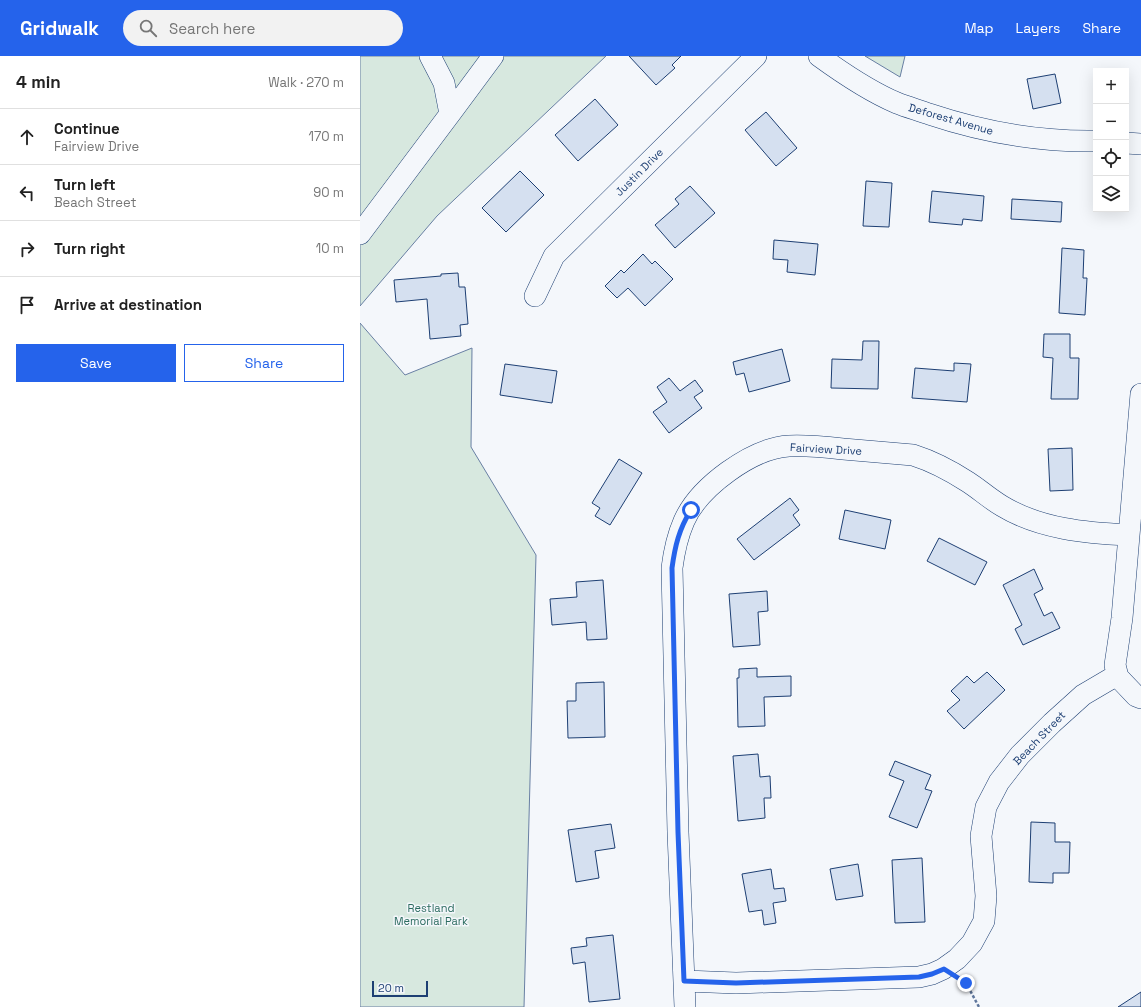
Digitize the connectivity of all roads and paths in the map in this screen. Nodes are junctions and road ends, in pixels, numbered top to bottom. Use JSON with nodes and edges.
{"nodes":[{"id":1,"x":430,"y":56,"type":"edge"},
{"id":2,"x":493,"y":56,"type":"edge"},
{"id":3,"x":756,"y":56,"type":"edge"},
{"id":4,"x":819,"y":56,"type":"edge"},
{"id":5,"x":450,"y":114,"type":"junction"},
{"id":6,"x":1093,"y":141,"type":"edge"},
{"id":7,"x":1129,"y":143,"type":"edge"},
{"id":8,"x":1141,"y":144,"type":"edge"},
{"id":9,"x":360,"y":234,"type":"edge"},
{"id":10,"x":535,"y":296,"type":"dead end"},
{"id":11,"x":1141,"y":394,"type":"edge"},
{"id":12,"x":1129,"y":535,"type":"junction"},
{"id":13,"x":1117,"y":675,"type":"junction"},
{"id":14,"x":1141,"y":698,"type":"edge"},
{"id":15,"x":944,"y":969,"type":"junction"},
{"id":16,"x":684,"y":981,"type":"junction"},
{"id":17,"x":685,"y":1007,"type":"edge"},
{"id":18,"x":979,"y":1007,"type":"edge"}],
"edges":[{"from":1,"to":5,"type":"street"},
{"from":2,"to":5,"type":"street"},
{"from":3,"to":10,"type":"street","name":"Justin Drive"},
{"from":4,"to":6,"type":"street","name":"Deforest Avenue"},
{"from":5,"to":9,"type":"street"},
{"from":7,"to":8,"type":"street"},
{"from":11,"to":12,"type":"street"},
{"from":12,"to":13,"type":"street"},
{"from":12,"to":16,"type":"street","name":"Fairview Drive"},
{"from":13,"to":14,"type":"street"},
{"from":13,"to":15,"type":"street","name":"Beach Street"},
{"from":15,"to":16,"type":"street","name":"Beach Street"},
{"from":15,"to":18,"type":"path"},
{"from":16,"to":17,"type":"street","name":"Fairview Drive"}]}
